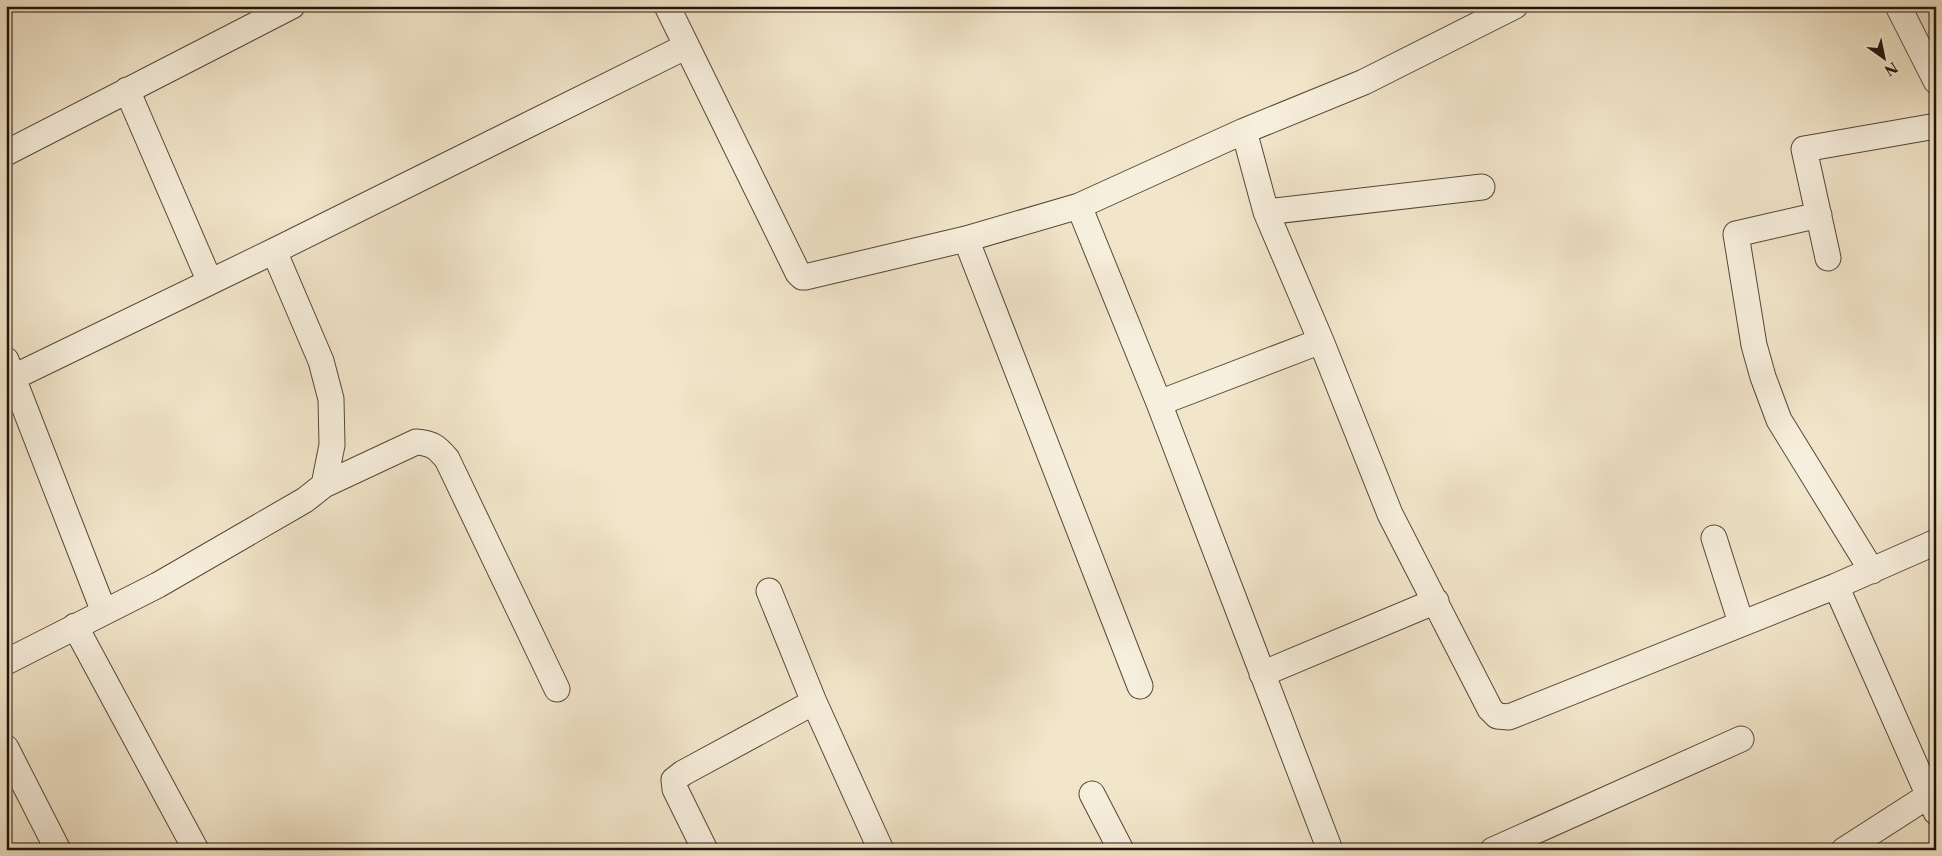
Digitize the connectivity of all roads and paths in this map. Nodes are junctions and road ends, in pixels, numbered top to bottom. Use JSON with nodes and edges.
{"nodes":[{"id":1,"x":292,"y":6,"type":"edge"},
{"id":2,"x":666,"y":6,"type":"edge"},
{"id":3,"x":1515,"y":6,"type":"edge"},
{"id":4,"x":1898,"y":6,"type":"edge"},
{"id":5,"x":686,"y":47,"type":"junction"},
{"id":6,"x":1936,"y":81,"type":"edge"},
{"id":7,"x":127,"y":90,"type":"junction"},
{"id":8,"x":1936,"y":126,"type":"edge"},
{"id":9,"x":1244,"y":131,"type":"junction"},
{"id":10,"x":6,"y":152,"type":"edge"},
{"id":11,"x":1482,"y":187,"type":"dead end"},
{"id":12,"x":1080,"y":206,"type":"junction"},
{"id":13,"x":1266,"y":212,"type":"junction"},
{"id":14,"x":1819,"y":215,"type":"junction"},
{"id":15,"x":966,"y":239,"type":"junction"},
{"id":16,"x":274,"y":251,"type":"junction"},
{"id":17,"x":1828,"y":258,"type":"dead end"},
{"id":18,"x":210,"y":282,"type":"junction"},
{"id":19,"x":1321,"y":341,"type":"junction"},
{"id":20,"x":10,"y":368,"type":"edge"},
{"id":21,"x":1159,"y":403,"type":"junction"},
{"id":22,"x":324,"y":485,"type":"junction"},
{"id":23,"x":1714,"y":538,"type":"dead end"},
{"id":24,"x":1936,"y":542,"type":"edge"},
{"id":25,"x":1872,"y":570,"type":"junction"},
{"id":26,"x":1836,"y":586,"type":"junction"},
{"id":27,"x":770,"y":591,"type":"dead end"},
{"id":28,"x":1436,"y":601,"type":"junction"},
{"id":29,"x":104,"y":612,"type":"junction"},
{"id":30,"x":1741,"y":623,"type":"junction"},
{"id":31,"x":75,"y":626,"type":"junction"},
{"id":32,"x":6,"y":662,"type":"edge"},
{"id":33,"x":1262,"y":674,"type":"junction"},
{"id":34,"x":1140,"y":686,"type":"dead end"},
{"id":35,"x":557,"y":689,"type":"dead end"},
{"id":36,"x":814,"y":702,"type":"junction"},
{"id":37,"x":1741,"y":739,"type":"dead end"},
{"id":38,"x":6,"y":748,"type":"edge"},
{"id":39,"x":1092,"y":794,"type":"dead end"},
{"id":40,"x":1932,"y":804,"type":"edge"},
{"id":41,"x":58,"y":850,"type":"edge"},
{"id":42,"x":196,"y":850,"type":"edge"},
{"id":43,"x":705,"y":850,"type":"edge"},
{"id":44,"x":881,"y":850,"type":"edge"},
{"id":45,"x":1121,"y":850,"type":"edge"},
{"id":46,"x":1330,"y":850,"type":"edge"},
{"id":47,"x":1493,"y":850,"type":"edge"},
{"id":48,"x":1844,"y":850,"type":"edge"}],
"edges":[{"from":1,"to":7,"type":"street"},
{"from":2,"to":5,"type":"street"},
{"from":3,"to":9,"type":"street"},
{"from":4,"to":6,"type":"street"},
{"from":5,"to":15,"type":"street"},
{"from":5,"to":16,"type":"street"},
{"from":7,"to":10,"type":"street"},
{"from":7,"to":18,"type":"street"},
{"from":8,"to":14,"type":"street"},
{"from":9,"to":12,"type":"street"},
{"from":9,"to":13,"type":"street"},
{"from":11,"to":13,"type":"street"},
{"from":12,"to":15,"type":"street"},
{"from":12,"to":21,"type":"street"},
{"from":13,"to":19,"type":"street"},
{"from":14,"to":17,"type":"street"},
{"from":14,"to":25,"type":"street"},
{"from":15,"to":34,"type":"street"},
{"from":16,"to":18,"type":"street"},
{"from":16,"to":22,"type":"street"},
{"from":18,"to":20,"type":"street"},
{"from":19,"to":21,"type":"street"},
{"from":19,"to":28,"type":"street"},
{"from":20,"to":29,"type":"street"},
{"from":21,"to":33,"type":"street"},
{"from":22,"to":29,"type":"street"},
{"from":22,"to":35,"type":"street"},
{"from":23,"to":30,"type":"street"},
{"from":24,"to":25,"type":"street"},
{"from":25,"to":26,"type":"street"},
{"from":26,"to":30,"type":"street"},
{"from":26,"to":40,"type":"street"},
{"from":27,"to":36,"type":"street"},
{"from":28,"to":30,"type":"street"},
{"from":28,"to":33,"type":"street"},
{"from":29,"to":31,"type":"street"},
{"from":31,"to":32,"type":"street"},
{"from":31,"to":42,"type":"street"},
{"from":33,"to":46,"type":"street"},
{"from":36,"to":43,"type":"street"},
{"from":36,"to":44,"type":"street"},
{"from":37,"to":47,"type":"street"},
{"from":38,"to":41,"type":"street"},
{"from":39,"to":45,"type":"street"},
{"from":40,"to":48,"type":"street"}]}
